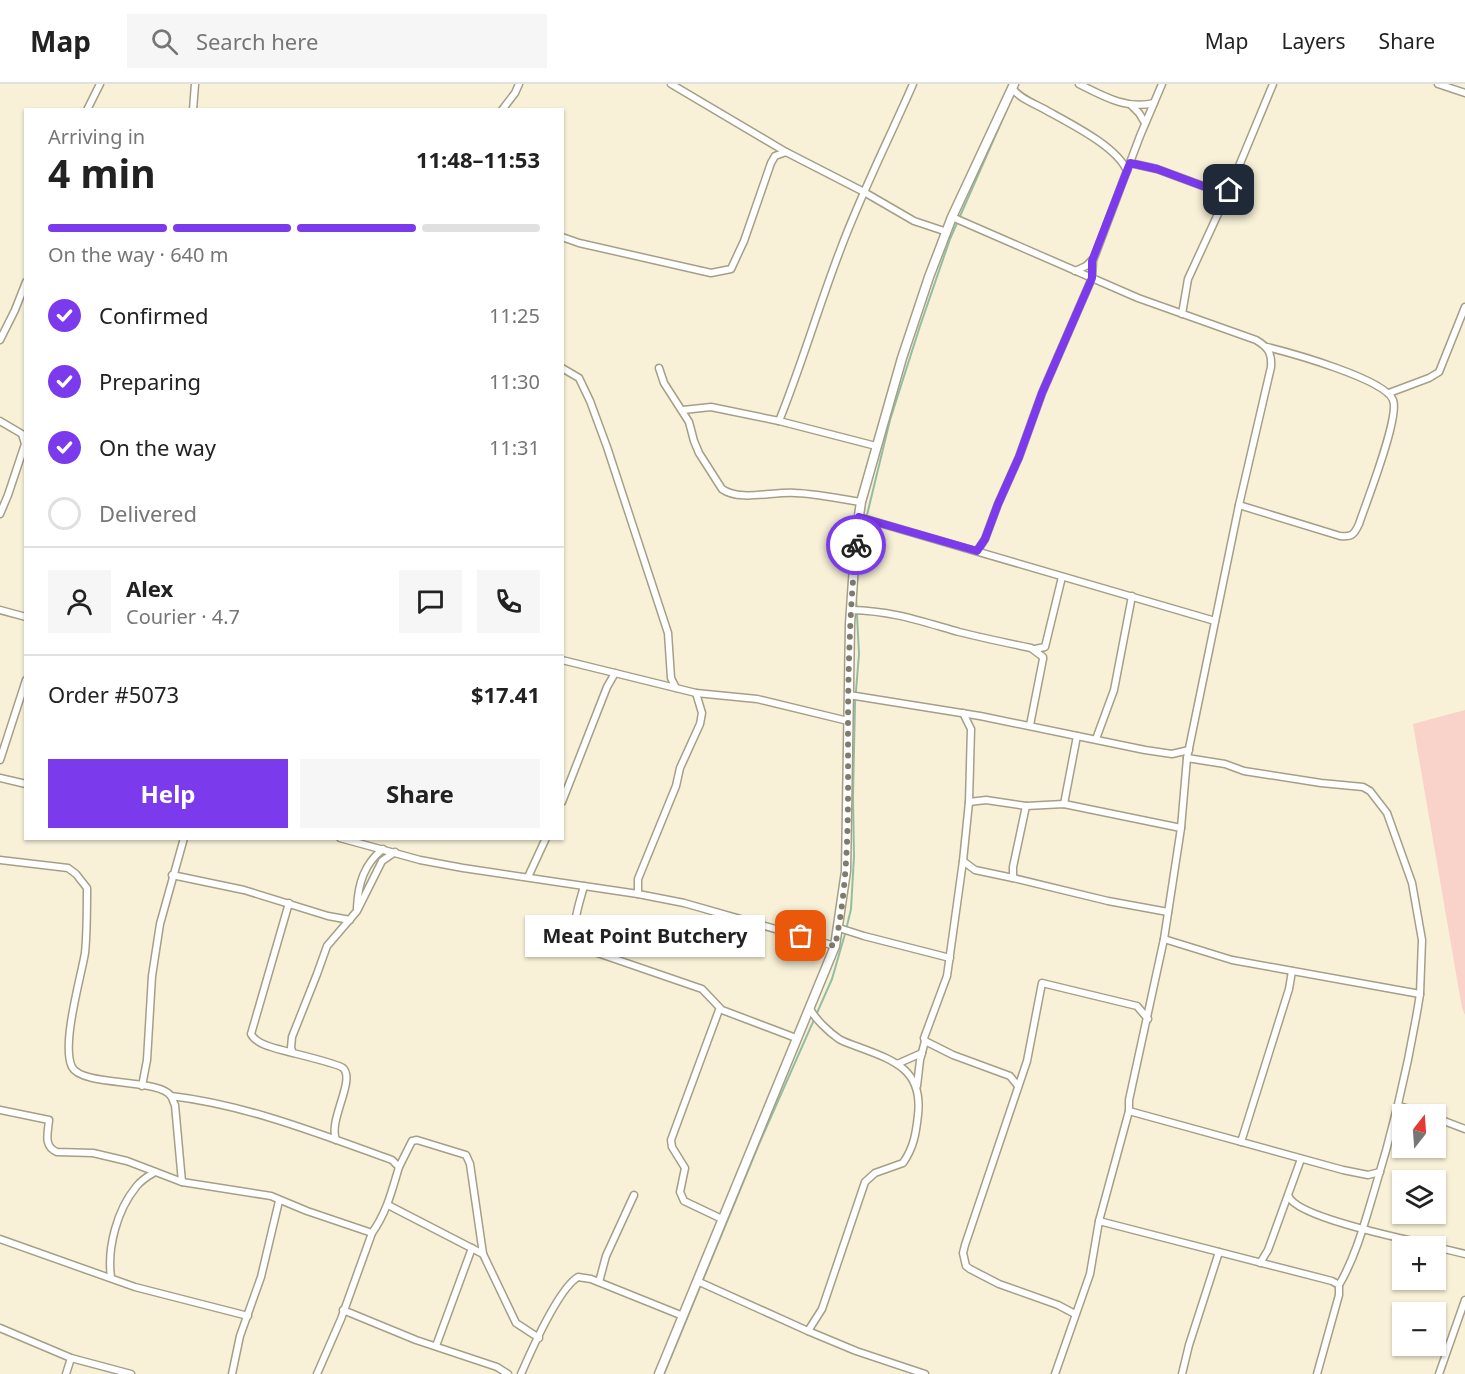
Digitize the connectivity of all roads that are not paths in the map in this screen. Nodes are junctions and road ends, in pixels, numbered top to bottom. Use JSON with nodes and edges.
{"nodes":[{"id":1,"x":100,"y":84,"type":"edge"},
{"id":2,"x":195,"y":84,"type":"edge"},
{"id":3,"x":519,"y":84,"type":"edge"},
{"id":4,"x":671,"y":84,"type":"edge"},
{"id":5,"x":914,"y":84,"type":"edge"},
{"id":6,"x":1079,"y":84,"type":"edge"},
{"id":7,"x":1162,"y":84,"type":"edge"},
{"id":8,"x":1273,"y":84,"type":"edge"},
{"id":9,"x":1438,"y":84,"type":"edge"},
{"id":10,"x":1013,"y":86,"type":"edge"},
{"id":11,"x":1465,"y":93,"type":"edge"},
{"id":12,"x":1154,"y":103,"type":"junction"},
{"id":13,"x":1132,"y":106,"type":"junction"},
{"id":14,"x":88,"y":108,"type":"edge"},
{"id":15,"x":193,"y":108,"type":"edge"},
{"id":16,"x":504,"y":108,"type":"edge"},
{"id":17,"x":1145,"y":123,"type":"junction"},
{"id":18,"x":786,"y":152,"type":"junction"},
{"id":19,"x":1130,"y":163,"type":"junction"},
{"id":20,"x":1127,"y":171,"type":"junction"},
{"id":21,"x":1229,"y":190,"type":"junction"},
{"id":22,"x":864,"y":192,"type":"junction"},
{"id":23,"x":952,"y":217,"type":"junction"},
{"id":24,"x":947,"y":232,"type":"junction"},
{"id":25,"x":564,"y":238,"type":"edge"},
{"id":26,"x":1092,"y":261,"type":"junction"},
{"id":27,"x":1075,"y":271,"type":"junction"},
{"id":28,"x":1092,"y":278,"type":"junction"},
{"id":29,"x":24,"y":287,"type":"edge"},
{"id":30,"x":1465,"y":307,"type":"edge"},
{"id":31,"x":1182,"y":314,"type":"junction"},
{"id":32,"x":0,"y":339,"type":"edge"},
{"id":33,"x":1267,"y":347,"type":"junction"},
{"id":34,"x":659,"y":368,"type":"dead end"},
{"id":35,"x":564,"y":369,"type":"edge"},
{"id":36,"x":1389,"y":393,"type":"junction"},
{"id":37,"x":683,"y":410,"type":"junction"},
{"id":38,"x":0,"y":421,"type":"edge"},
{"id":39,"x":779,"y":421,"type":"junction"},
{"id":40,"x":24,"y":438,"type":"edge"},
{"id":41,"x":876,"y":446,"type":"junction"},
{"id":42,"x":24,"y":447,"type":"edge"},
{"id":43,"x":861,"y":502,"type":"junction"},
{"id":44,"x":1239,"y":505,"type":"junction"},
{"id":45,"x":0,"y":514,"type":"edge"},
{"id":46,"x":859,"y":517,"type":"junction"},
{"id":47,"x":977,"y":551,"type":"junction"},
{"id":48,"x":1062,"y":577,"type":"junction"},
{"id":49,"x":1132,"y":596,"type":"junction"},
{"id":50,"x":0,"y":610,"type":"edge"},
{"id":51,"x":851,"y":610,"type":"junction"},
{"id":52,"x":24,"y":616,"type":"edge"},
{"id":53,"x":1215,"y":621,"type":"junction"},
{"id":54,"x":1046,"y":647,"type":"junction"},
{"id":55,"x":1031,"y":648,"type":"junction"},
{"id":56,"x":1044,"y":657,"type":"junction"},
{"id":57,"x":564,"y":660,"type":"edge"},
{"id":58,"x":615,"y":673,"type":"junction"},
{"id":59,"x":24,"y":687,"type":"edge"},
{"id":60,"x":676,"y":688,"type":"junction"},
{"id":61,"x":696,"y":693,"type":"junction"},
{"id":62,"x":849,"y":695,"type":"junction"},
{"id":63,"x":16,"y":713,"type":"junction"},
{"id":64,"x":963,"y":713,"type":"junction"},
{"id":65,"x":24,"y":714,"type":"edge"},
{"id":66,"x":981,"y":716,"type":"junction"},
{"id":67,"x":848,"y":721,"type":"junction"},
{"id":68,"x":1030,"y":725,"type":"junction"},
{"id":69,"x":971,"y":729,"type":"junction"},
{"id":70,"x":1077,"y":736,"type":"junction"},
{"id":71,"x":1096,"y":739,"type":"junction"},
{"id":72,"x":1189,"y":750,"type":"junction"},
{"id":73,"x":1187,"y":758,"type":"junction"},
{"id":74,"x":0,"y":760,"type":"edge"},
{"id":75,"x":0,"y":778,"type":"edge"},
{"id":76,"x":24,"y":784,"type":"edge"},
{"id":77,"x":564,"y":797,"type":"edge"},
{"id":78,"x":969,"y":802,"type":"junction"},
{"id":79,"x":1064,"y":804,"type":"junction"},
{"id":80,"x":1026,"y":806,"type":"junction"},
{"id":81,"x":1181,"y":828,"type":"junction"},
{"id":82,"x":182,"y":840,"type":"edge"},
{"id":83,"x":348,"y":840,"type":"edge"},
{"id":84,"x":545,"y":840,"type":"edge"},
{"id":85,"x":383,"y":849,"type":"junction"},
{"id":86,"x":395,"y":852,"type":"junction"},
{"id":87,"x":0,"y":860,"type":"edge"},
{"id":88,"x":963,"y":861,"type":"junction"},
{"id":89,"x":172,"y":875,"type":"junction"},
{"id":90,"x":528,"y":877,"type":"junction"},
{"id":91,"x":1014,"y":878,"type":"junction"},
{"id":92,"x":584,"y":886,"type":"junction"},
{"id":93,"x":638,"y":894,"type":"junction"},
{"id":94,"x":289,"y":903,"type":"junction"},
{"id":95,"x":357,"y":911,"type":"junction"},
{"id":96,"x":1168,"y":912,"type":"junction"},
{"id":97,"x":350,"y":920,"type":"junction"},
{"id":98,"x":839,"y":927,"type":"junction"},
{"id":99,"x":1164,"y":939,"type":"junction"},
{"id":100,"x":835,"y":946,"type":"junction"},
{"id":101,"x":950,"y":958,"type":"junction"},
{"id":102,"x":1292,"y":971,"type":"junction"},
{"id":103,"x":1420,"y":994,"type":"junction"},
{"id":104,"x":810,"y":1009,"type":"junction"},
{"id":105,"x":719,"y":1010,"type":"dead end"},
{"id":106,"x":1148,"y":1019,"type":"junction"},
{"id":107,"x":796,"y":1038,"type":"junction"},
{"id":108,"x":925,"y":1041,"type":"junction"},
{"id":109,"x":293,"y":1053,"type":"junction"},
{"id":110,"x":922,"y":1053,"type":"junction"},
{"id":111,"x":897,"y":1064,"type":"junction"},
{"id":112,"x":142,"y":1086,"type":"junction"},
{"id":113,"x":917,"y":1086,"type":"junction"},
{"id":114,"x":1018,"y":1086,"type":"junction"},
{"id":115,"x":171,"y":1096,"type":"junction"},
{"id":116,"x":1399,"y":1104,"type":"edge"},
{"id":117,"x":0,"y":1110,"type":"edge"},
{"id":118,"x":1129,"y":1111,"type":"junction"},
{"id":119,"x":1446,"y":1122,"type":"edge"},
{"id":120,"x":1465,"y":1129,"type":"edge"},
{"id":121,"x":1392,"y":1130,"type":"edge"},
{"id":122,"x":336,"y":1140,"type":"junction"},
{"id":123,"x":1241,"y":1142,"type":"junction"},
{"id":124,"x":1301,"y":1160,"type":"junction"},
{"id":125,"x":399,"y":1167,"type":"junction"},
{"id":126,"x":155,"y":1172,"type":"junction"},
{"id":127,"x":1380,"y":1172,"type":"junction"},
{"id":128,"x":1368,"y":1175,"type":"junction"},
{"id":129,"x":182,"y":1182,"type":"junction"},
{"id":130,"x":1376,"y":1184,"type":"junction"},
{"id":131,"x":634,"y":1195,"type":"dead end"},
{"id":132,"x":1289,"y":1197,"type":"junction"},
{"id":133,"x":279,"y":1201,"type":"junction"},
{"id":134,"x":388,"y":1205,"type":"junction"},
{"id":135,"x":722,"y":1219,"type":"junction"},
{"id":136,"x":1099,"y":1221,"type":"junction"},
{"id":137,"x":1362,"y":1230,"type":"junction"},
{"id":138,"x":372,"y":1233,"type":"junction"},
{"id":139,"x":1392,"y":1237,"type":"edge"},
{"id":140,"x":0,"y":1239,"type":"edge"},
{"id":141,"x":472,"y":1248,"type":"junction"},
{"id":142,"x":1446,"y":1250,"type":"edge"},
{"id":143,"x":1219,"y":1252,"type":"junction"},
{"id":144,"x":483,"y":1254,"type":"junction"},
{"id":145,"x":1465,"y":1254,"type":"edge"},
{"id":146,"x":1260,"y":1263,"type":"junction"},
{"id":147,"x":111,"y":1277,"type":"junction"},
{"id":148,"x":697,"y":1281,"type":"junction"},
{"id":149,"x":599,"y":1282,"type":"junction"},
{"id":150,"x":1339,"y":1285,"type":"junction"},
{"id":151,"x":1465,"y":1300,"type":"edge"},
{"id":152,"x":344,"y":1310,"type":"junction"},
{"id":153,"x":1075,"y":1314,"type":"junction"},
{"id":154,"x":248,"y":1316,"type":"junction"},
{"id":155,"x":683,"y":1316,"type":"junction"},
{"id":156,"x":0,"y":1328,"type":"edge"},
{"id":157,"x":808,"y":1331,"type":"junction"},
{"id":158,"x":539,"y":1338,"type":"junction"},
{"id":159,"x":436,"y":1346,"type":"junction"},
{"id":160,"x":71,"y":1358,"type":"junction"},
{"id":161,"x":66,"y":1374,"type":"edge"},
{"id":162,"x":131,"y":1374,"type":"edge"},
{"id":163,"x":232,"y":1374,"type":"edge"},
{"id":164,"x":317,"y":1374,"type":"edge"},
{"id":165,"x":508,"y":1374,"type":"edge"},
{"id":166,"x":521,"y":1374,"type":"edge"},
{"id":167,"x":659,"y":1374,"type":"edge"},
{"id":168,"x":925,"y":1374,"type":"edge"},
{"id":169,"x":1055,"y":1374,"type":"edge"},
{"id":170,"x":1182,"y":1374,"type":"edge"},
{"id":171,"x":1317,"y":1374,"type":"edge"},
{"id":172,"x":1439,"y":1374,"type":"edge"}],
"edges":[{"from":1,"to":14,"type":"street"},
{"from":2,"to":15,"type":"street"},
{"from":3,"to":16,"type":"street"},
{"from":4,"to":18,"type":"street"},
{"from":5,"to":22,"type":"street"},
{"from":6,"to":13,"type":"street"},
{"from":7,"to":12,"type":"street"},
{"from":8,"to":21,"type":"street"},
{"from":9,"to":11,"type":"street"},
{"from":10,"to":20,"type":"street"},
{"from":10,"to":23,"type":"main road"},
{"from":12,"to":13,"type":"street"},
{"from":12,"to":17,"type":"street"},
{"from":13,"to":17,"type":"street"},
{"from":17,"to":19,"type":"street"},
{"from":18,"to":22,"type":"street"},
{"from":18,"to":25,"type":"street"},
{"from":19,"to":20,"type":"street"},
{"from":19,"to":21,"type":"street"},
{"from":20,"to":26,"type":"street"},
{"from":21,"to":31,"type":"street"},
{"from":22,"to":24,"type":"street"},
{"from":22,"to":39,"type":"street"},
{"from":23,"to":24,"type":"main road"},
{"from":23,"to":27,"type":"street"},
{"from":24,"to":41,"type":"main road"},
{"from":26,"to":27,"type":"street"},
{"from":26,"to":28,"type":"street"},
{"from":27,"to":28,"type":"street"},
{"from":28,"to":31,"type":"street"},
{"from":28,"to":47,"type":"street"},
{"from":29,"to":32,"type":"street"},
{"from":30,"to":36,"type":"street"},
{"from":31,"to":33,"type":"street"},
{"from":33,"to":36,"type":"street"},
{"from":33,"to":44,"type":"street"},
{"from":34,"to":37,"type":"street"},
{"from":35,"to":60,"type":"street"},
{"from":36,"to":44,"type":"street"},
{"from":37,"to":39,"type":"street"},
{"from":37,"to":43,"type":"street"},
{"from":38,"to":40,"type":"street"},
{"from":39,"to":41,"type":"street"},
{"from":41,"to":43,"type":"main road"},
{"from":42,"to":45,"type":"street"},
{"from":43,"to":46,"type":"main road"},
{"from":44,"to":53,"type":"street"},
{"from":46,"to":47,"type":"street"},
{"from":46,"to":51,"type":"main road"},
{"from":47,"to":48,"type":"street"},
{"from":48,"to":49,"type":"street"},
{"from":48,"to":54,"type":"street"},
{"from":49,"to":53,"type":"street"},
{"from":49,"to":71,"type":"street"},
{"from":50,"to":52,"type":"street"},
{"from":51,"to":55,"type":"street"},
{"from":51,"to":62,"type":"main road"},
{"from":53,"to":72,"type":"street"},
{"from":54,"to":55,"type":"street"},
{"from":54,"to":56,"type":"street"},
{"from":55,"to":56,"type":"street"},
{"from":56,"to":68,"type":"street"},
{"from":57,"to":58,"type":"street"},
{"from":58,"to":60,"type":"street"},
{"from":58,"to":77,"type":"street"},
{"from":59,"to":63,"type":"street"},
{"from":60,"to":61,"type":"street"},
{"from":61,"to":67,"type":"street"},
{"from":61,"to":93,"type":"street"},
{"from":62,"to":64,"type":"street"},
{"from":62,"to":67,"type":"main road"},
{"from":63,"to":65,"type":"street"},
{"from":63,"to":74,"type":"street"},
{"from":64,"to":66,"type":"street"},
{"from":64,"to":69,"type":"street"},
{"from":66,"to":68,"type":"street"},
{"from":66,"to":69,"type":"street"},
{"from":67,"to":98,"type":"main road"},
{"from":68,"to":70,"type":"street"},
{"from":69,"to":78,"type":"street"},
{"from":70,"to":71,"type":"street"},
{"from":70,"to":79,"type":"street"},
{"from":71,"to":72,"type":"street"},
{"from":72,"to":73,"type":"street"},
{"from":73,"to":81,"type":"street"},
{"from":73,"to":103,"type":"street"},
{"from":75,"to":76,"type":"street"},
{"from":78,"to":80,"type":"street"},
{"from":78,"to":88,"type":"street"},
{"from":79,"to":80,"type":"street"},
{"from":79,"to":81,"type":"street"},
{"from":80,"to":91,"type":"street"},
{"from":81,"to":96,"type":"street"},
{"from":82,"to":89,"type":"street"},
{"from":83,"to":85,"type":"street"},
{"from":84,"to":90,"type":"street"},
{"from":85,"to":86,"type":"street"},
{"from":85,"to":95,"type":"street"},
{"from":86,"to":90,"type":"street"},
{"from":86,"to":95,"type":"street"},
{"from":87,"to":112,"type":"street"},
{"from":88,"to":91,"type":"street"},
{"from":88,"to":101,"type":"street"},
{"from":89,"to":94,"type":"street"},
{"from":89,"to":112,"type":"street"},
{"from":90,"to":92,"type":"street"},
{"from":91,"to":96,"type":"street"},
{"from":92,"to":93,"type":"street"},
{"from":92,"to":107,"type":"street"},
{"from":93,"to":100,"type":"street"},
{"from":94,"to":97,"type":"street"},
{"from":94,"to":109,"type":"street"},
{"from":95,"to":97,"type":"street"},
{"from":96,"to":99,"type":"street"},
{"from":97,"to":109,"type":"street"},
{"from":98,"to":100,"type":"main road"},
{"from":98,"to":101,"type":"street"},
{"from":99,"to":102,"type":"street"},
{"from":99,"to":106,"type":"street"},
{"from":100,"to":104,"type":"main road"},
{"from":101,"to":108,"type":"street"},
{"from":102,"to":103,"type":"street"},
{"from":102,"to":123,"type":"street"},
{"from":103,"to":116,"type":"street"},
{"from":104,"to":107,"type":"main road"},
{"from":104,"to":111,"type":"street"},
{"from":105,"to":135,"type":"street"},
{"from":106,"to":114,"type":"street"},
{"from":106,"to":118,"type":"street"},
{"from":107,"to":135,"type":"main road"},
{"from":108,"to":110,"type":"street"},
{"from":108,"to":114,"type":"street"},
{"from":109,"to":122,"type":"street"},
{"from":110,"to":111,"type":"street"},
{"from":110,"to":113,"type":"street"},
{"from":111,"to":113,"type":"street"},
{"from":112,"to":115,"type":"street"},
{"from":113,"to":157,"type":"street"},
{"from":114,"to":153,"type":"street"},
{"from":115,"to":122,"type":"street"},
{"from":115,"to":129,"type":"street"},
{"from":117,"to":126,"type":"street"},
{"from":118,"to":123,"type":"street"},
{"from":118,"to":136,"type":"street"},
{"from":119,"to":120,"type":"street"},
{"from":121,"to":127,"type":"street"},
{"from":122,"to":125,"type":"street"},
{"from":123,"to":124,"type":"street"},
{"from":124,"to":128,"type":"street"},
{"from":124,"to":132,"type":"street"},
{"from":125,"to":134,"type":"street"},
{"from":125,"to":144,"type":"street"},
{"from":126,"to":129,"type":"street"},
{"from":126,"to":147,"type":"street"},
{"from":127,"to":128,"type":"street"},
{"from":127,"to":130,"type":"street"},
{"from":128,"to":130,"type":"street"},
{"from":129,"to":133,"type":"street"},
{"from":130,"to":137,"type":"street"},
{"from":131,"to":149,"type":"street"},
{"from":132,"to":137,"type":"street"},
{"from":132,"to":146,"type":"street"},
{"from":133,"to":138,"type":"street"},
{"from":133,"to":154,"type":"street"},
{"from":134,"to":138,"type":"street"},
{"from":134,"to":141,"type":"street"},
{"from":135,"to":148,"type":"main road"},
{"from":136,"to":143,"type":"street"},
{"from":136,"to":153,"type":"street"},
{"from":137,"to":139,"type":"street"},
{"from":137,"to":150,"type":"street"},
{"from":138,"to":152,"type":"street"},
{"from":140,"to":147,"type":"street"},
{"from":141,"to":144,"type":"street"},
{"from":141,"to":159,"type":"street"},
{"from":142,"to":145,"type":"street"},
{"from":143,"to":146,"type":"street"},
{"from":143,"to":170,"type":"street"},
{"from":144,"to":158,"type":"street"},
{"from":146,"to":150,"type":"street"},
{"from":147,"to":154,"type":"street"},
{"from":148,"to":155,"type":"main road"},
{"from":148,"to":157,"type":"street"},
{"from":149,"to":155,"type":"street"},
{"from":149,"to":158,"type":"street"},
{"from":150,"to":171,"type":"street"},
{"from":151,"to":172,"type":"street"},
{"from":152,"to":159,"type":"street"},
{"from":152,"to":164,"type":"street"},
{"from":153,"to":169,"type":"street"},
{"from":154,"to":163,"type":"street"},
{"from":155,"to":167,"type":"main road"},
{"from":156,"to":160,"type":"street"},
{"from":157,"to":168,"type":"street"},
{"from":158,"to":166,"type":"street"},
{"from":159,"to":165,"type":"street"},
{"from":160,"to":161,"type":"street"},
{"from":160,"to":162,"type":"street"}]}
